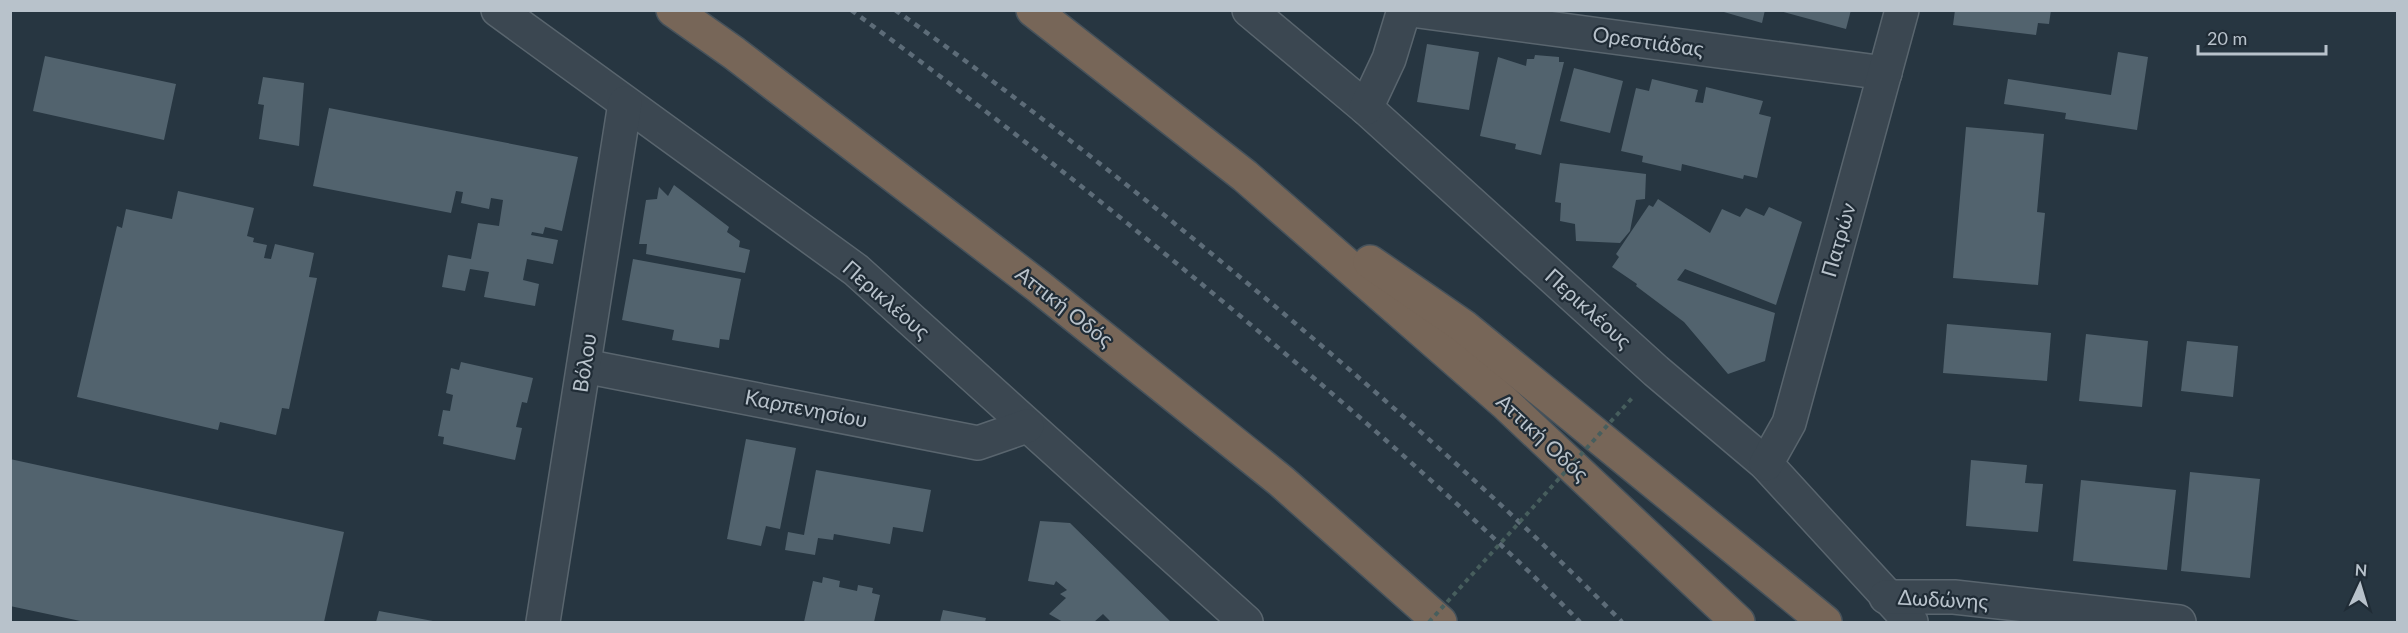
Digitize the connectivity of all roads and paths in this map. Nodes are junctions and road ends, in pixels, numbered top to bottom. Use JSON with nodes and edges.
{"nodes":[{"id":1,"x":498,"y":10,"type":"edge"},
{"id":2,"x":673,"y":10,"type":"edge"},
{"id":3,"x":1033,"y":10,"type":"edge"},
{"id":4,"x":1249,"y":10,"type":"edge"},
{"id":5,"x":1404,"y":10,"type":"edge"},
{"id":6,"x":1411,"y":10,"type":"edge"},
{"id":7,"x":1902,"y":10,"type":"edge"},
{"id":8,"x":1885,"y":73,"type":"junction"},
{"id":9,"x":625,"y":103,"type":"junction"},
{"id":10,"x":1366,"y":108,"type":"junction"},
{"id":11,"x":1245,"y":176,"type":"junction"},
{"id":12,"x":584,"y":366,"type":"junction"},
{"id":13,"x":1634,"y":396,"type":"dead end"},
{"id":14,"x":1027,"y":426,"type":"junction"},
{"id":15,"x":1766,"y":464,"type":"junction"},
{"id":16,"x":1886,"y":597,"type":"junction"},
{"id":17,"x":543,"y":622,"type":"edge"},
{"id":18,"x":1246,"y":622,"type":"edge"},
{"id":19,"x":1429,"y":622,"type":"edge"},
{"id":20,"x":1440,"y":622,"type":"edge"},
{"id":21,"x":1738,"y":622,"type":"edge"},
{"id":22,"x":1825,"y":622,"type":"edge"},
{"id":23,"x":1911,"y":622,"type":"edge"},
{"id":24,"x":2179,"y":622,"type":"edge"}],
"edges":[{"from":1,"to":9,"type":"street","name":"Περικλέους"},
{"from":2,"to":20,"type":"highway","name":"Αττική Οδός"},
{"from":3,"to":11,"type":"highway","name":"Αττική Οδός"},
{"from":4,"to":10,"type":"street","name":"Περικλέους"},
{"from":5,"to":10,"type":"street"},
{"from":6,"to":8,"type":"street","name":"Ορεστιάδας"},
{"from":7,"to":8,"type":"street","name":"Πατρών"},
{"from":8,"to":15,"type":"street","name":"Πατρών"},
{"from":9,"to":12,"type":"street","name":"Βόλου"},
{"from":9,"to":14,"type":"street","name":"Περικλέους"},
{"from":10,"to":15,"type":"street","name":"Περικλέους"},
{"from":11,"to":21,"type":"highway","name":"Αττική Οδός"},
{"from":11,"to":22,"type":"highway"},
{"from":12,"to":14,"type":"street","name":"Καρπενησίου"},
{"from":12,"to":17,"type":"street","name":"Βόλου"},
{"from":13,"to":19,"type":"path","bridge":true},
{"from":14,"to":18,"type":"street","name":"Περικλέους"},
{"from":15,"to":16,"type":"street","name":"Περικλέους"},
{"from":16,"to":23,"type":"street","name":"Περικλέους"},
{"from":16,"to":24,"type":"street","name":"Δωδώνης"}]}
